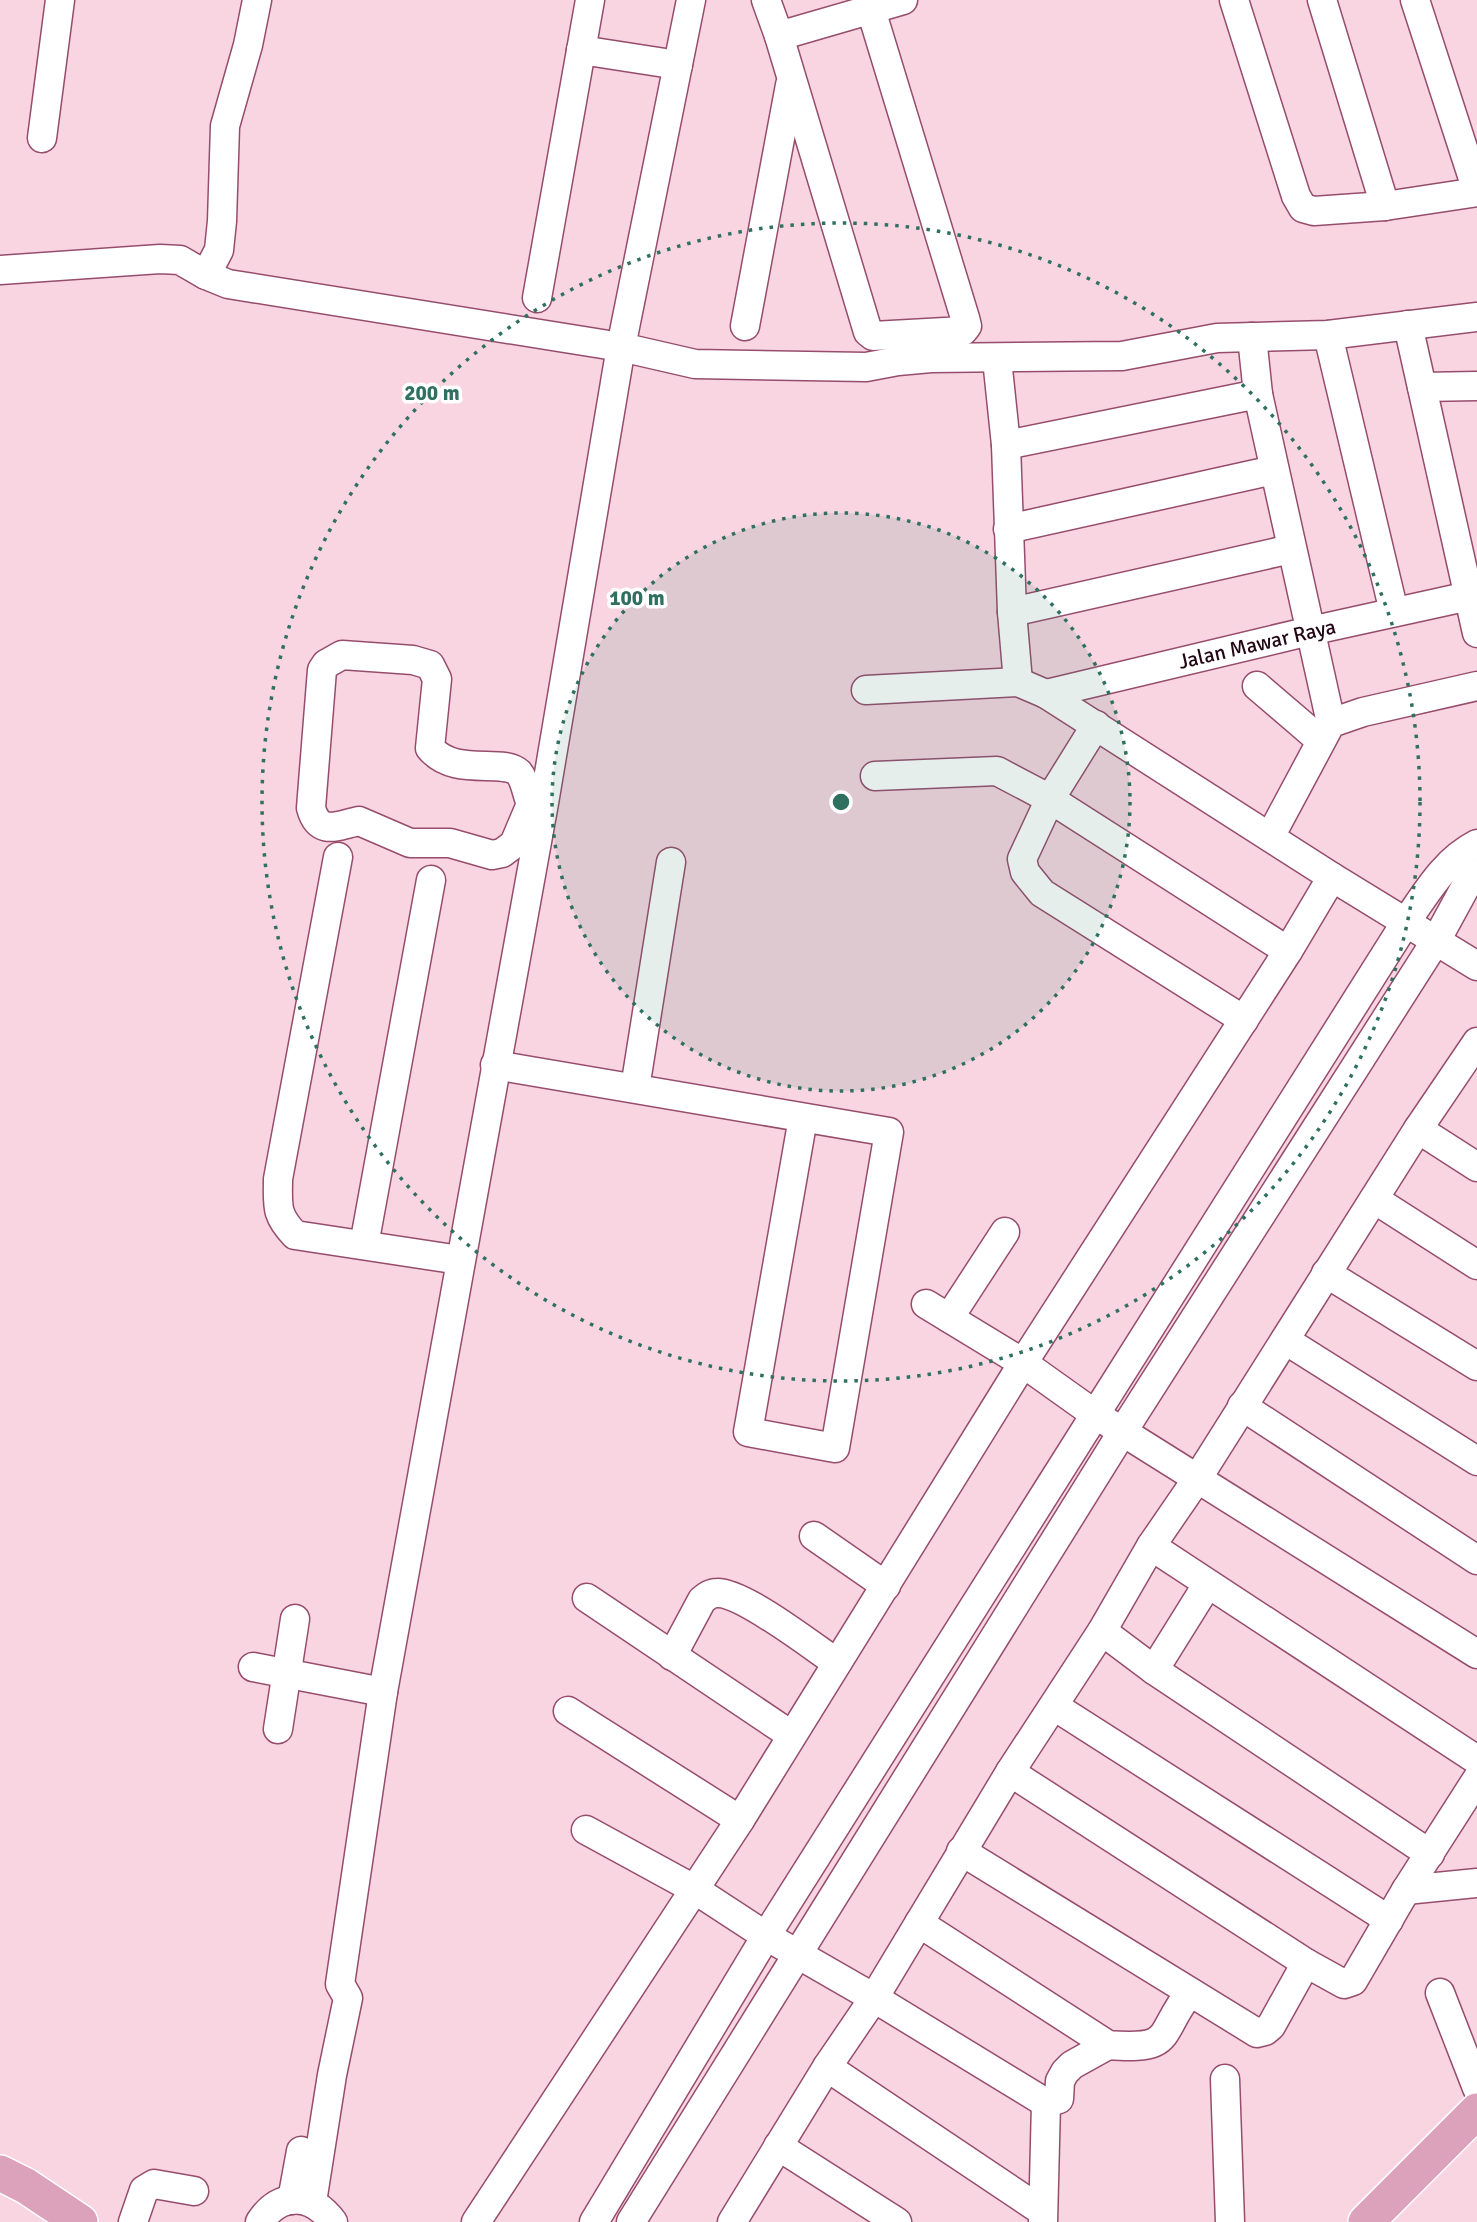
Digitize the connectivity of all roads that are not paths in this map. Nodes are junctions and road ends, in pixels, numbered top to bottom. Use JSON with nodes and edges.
{"nodes":[{"id":1,"x":60,"y":0,"type":"edge"},
{"id":2,"x":257,"y":0,"type":"edge"},
{"id":3,"x":590,"y":0,"type":"edge"},
{"id":4,"x":691,"y":0,"type":"edge"},
{"id":5,"x":766,"y":0,"type":"edge"},
{"id":6,"x":903,"y":0,"type":"edge"},
{"id":7,"x":1234,"y":0,"type":"edge"},
{"id":8,"x":1322,"y":0,"type":"edge"},
{"id":9,"x":1415,"y":0,"type":"edge"},
{"id":10,"x":869,"y":5,"type":"edge"},
{"id":11,"x":779,"y":36,"type":"junction"},
{"id":12,"x":581,"y":50,"type":"junction"},
{"id":13,"x":678,"y":65,"type":"junction"},
{"id":14,"x":791,"y":79,"type":"junction"},
{"id":15,"x":42,"y":138,"type":"dead end"},
{"id":16,"x":1477,"y":192,"type":"edge"},
{"id":17,"x":1385,"y":206,"type":"junction"},
{"id":18,"x":0,"y":270,"type":"edge"},
{"id":19,"x":206,"y":275,"type":"junction"},
{"id":20,"x":537,"y":298,"type":"dead end"},
{"id":21,"x":1477,"y":317,"type":"edge"},
{"id":22,"x":1408,"y":325,"type":"junction"},
{"id":23,"x":745,"y":326,"type":"dead end"},
{"id":24,"x":1328,"y":335,"type":"junction"},
{"id":25,"x":1252,"y":337,"type":"junction"},
{"id":26,"x":621,"y":347,"type":"junction"},
{"id":27,"x":997,"y":359,"type":"junction"},
{"id":28,"x":1477,"y":386,"type":"edge"},
{"id":29,"x":1422,"y":387,"type":"junction"},
{"id":30,"x":1258,"y":394,"type":"junction"},
{"id":31,"x":1006,"y":445,"type":"junction"},
{"id":32,"x":1274,"y":470,"type":"junction"},
{"id":33,"x":1008,"y":529,"type":"junction"},
{"id":34,"x":1291,"y":550,"type":"junction"},
{"id":35,"x":1469,"y":596,"type":"junction"},
{"id":36,"x":1012,"y":612,"type":"junction"},
{"id":37,"x":1394,"y":612,"type":"junction"},
{"id":38,"x":1310,"y":631,"type":"junction"},
{"id":39,"x":1477,"y":633,"type":"edge"},
{"id":40,"x":1018,"y":682,"type":"junction"},
{"id":41,"x":1257,"y":686,"type":"dead end"},
{"id":42,"x":1477,"y":686,"type":"edge"},
{"id":43,"x":866,"y":690,"type":"dead end"},
{"id":44,"x":1046,"y":694,"type":"junction"},
{"id":45,"x":1096,"y":725,"type":"junction"},
{"id":46,"x":1326,"y":731,"type":"junction"},
{"id":47,"x":875,"y":776,"type":"dead end"},
{"id":48,"x":1050,"y":799,"type":"junction"},
{"id":49,"x":538,"y":804,"type":"junction"},
{"id":50,"x":1270,"y":837,"type":"junction"},
{"id":51,"x":1477,"y":844,"type":"edge"},
{"id":52,"x":338,"y":857,"type":"dead end"},
{"id":53,"x":671,"y":862,"type":"dead end"},
{"id":54,"x":1477,"y":874,"type":"edge"},
{"id":55,"x":1332,"y":877,"type":"junction"},
{"id":56,"x":431,"y":880,"type":"dead end"},
{"id":57,"x":1406,"y":922,"type":"junction"},
{"id":58,"x":1437,"y":939,"type":"junction"},
{"id":59,"x":1288,"y":951,"type":"junction"},
{"id":60,"x":1477,"y":966,"type":"edge"},
{"id":61,"x":1244,"y":1020,"type":"junction"},
{"id":62,"x":1472,"y":1060,"type":"edge"},
{"id":63,"x":495,"y":1065,"type":"junction"},
{"id":64,"x":635,"y":1088,"type":"junction"},
{"id":65,"x":803,"y":1118,"type":"junction"},
{"id":66,"x":1418,"y":1129,"type":"junction"},
{"id":67,"x":1477,"y":1167,"type":"edge"},
{"id":68,"x":1374,"y":1199,"type":"junction"},
{"id":69,"x":1005,"y":1233,"type":"dead end"},
{"id":70,"x":364,"y":1245,"type":"junction"},
{"id":71,"x":460,"y":1260,"type":"junction"},
{"id":72,"x":1477,"y":1265,"type":"edge"},
{"id":73,"x":1326,"y":1273,"type":"junction"},
{"id":74,"x":1285,"y":1340,"type":"junction"},
{"id":75,"x":1023,"y":1363,"type":"junction"},
{"id":76,"x":1477,"y":1366,"type":"edge"},
{"id":77,"x":1242,"y":1406,"type":"junction"},
{"id":78,"x":1096,"y":1415,"type":"junction"},
{"id":79,"x":1123,"y":1432,"type":"junction"},
{"id":80,"x":1477,"y":1461,"type":"edge"},
{"id":81,"x":1197,"y":1479,"type":"junction"},
{"id":82,"x":814,"y":1536,"type":"dead end"},
{"id":83,"x":1151,"y":1546,"type":"junction"},
{"id":84,"x":1477,"y":1560,"type":"edge"},
{"id":85,"x":1207,"y":1585,"type":"junction"},
{"id":86,"x":886,"y":1586,"type":"junction"},
{"id":87,"x":587,"y":1598,"type":"dead end"},
{"id":88,"x":295,"y":1619,"type":"dead end"},
{"id":89,"x":1102,"y":1631,"type":"junction"},
{"id":90,"x":1477,"y":1654,"type":"edge"},
{"id":91,"x":672,"y":1656,"type":"junction"},
{"id":92,"x":837,"y":1663,"type":"junction"},
{"id":93,"x":253,"y":1667,"type":"dead end"},
{"id":94,"x":1154,"y":1670,"type":"junction"},
{"id":95,"x":286,"y":1674,"type":"junction"},
{"id":96,"x":383,"y":1692,"type":"junction"},
{"id":97,"x":1054,"y":1706,"type":"junction"},
{"id":98,"x":568,"y":1711,"type":"dead end"},
{"id":99,"x":278,"y":1729,"type":"dead end"},
{"id":100,"x":791,"y":1735,"type":"junction"},
{"id":101,"x":1477,"y":1760,"type":"edge"},
{"id":102,"x":1010,"y":1772,"type":"junction"},
{"id":103,"x":1477,"y":1779,"type":"edge"},
{"id":104,"x":740,"y":1820,"type":"junction"},
{"id":105,"x":586,"y":1830,"type":"dead end"},
{"id":106,"x":961,"y":1851,"type":"junction"},
{"id":107,"x":1430,"y":1854,"type":"junction"},
{"id":108,"x":1477,"y":1882,"type":"edge"},
{"id":109,"x":694,"y":1889,"type":"junction"},
{"id":110,"x":1406,"y":1890,"type":"junction"},
{"id":111,"x":1389,"y":1920,"type":"junction"},
{"id":112,"x":919,"y":1923,"type":"junction"},
{"id":113,"x":766,"y":1936,"type":"junction"},
{"id":114,"x":798,"y":1953,"type":"junction"},
{"id":115,"x":1306,"y":1963,"type":"junction"},
{"id":116,"x":1190,"y":1992,"type":"junction"},
{"id":117,"x":1440,"y":1993,"type":"dead end"},
{"id":118,"x":874,"y":1998,"type":"junction"},
{"id":119,"x":1108,"y":2045,"type":"junction"},
{"id":120,"x":827,"y":2067,"type":"junction"},
{"id":121,"x":1225,"y":2079,"type":"dead end"},
{"id":122,"x":1477,"y":2088,"type":"edge"},
{"id":123,"x":1046,"y":2104,"type":"junction"},
{"id":124,"x":1477,"y":2111,"type":"edge"},
{"id":125,"x":778,"y":2146,"type":"junction"},
{"id":126,"x":0,"y":2173,"type":"edge"},
{"id":127,"x":194,"y":2191,"type":"dead end"},
{"id":128,"x":302,"y":2201,"type":"junction"},
{"id":129,"x":1042,"y":2216,"type":"edge"},
{"id":130,"x":738,"y":2220,"type":"edge"},
{"id":131,"x":80,"y":2222,"type":"edge"},
{"id":132,"x":133,"y":2222,"type":"edge"},
{"id":133,"x":260,"y":2222,"type":"edge"},
{"id":134,"x":333,"y":2222,"type":"edge"},
{"id":135,"x":476,"y":2222,"type":"edge"},
{"id":136,"x":594,"y":2222,"type":"edge"},
{"id":137,"x":631,"y":2222,"type":"edge"},
{"id":138,"x":897,"y":2222,"type":"edge"},
{"id":139,"x":1230,"y":2222,"type":"edge"},
{"id":140,"x":1366,"y":2222,"type":"edge"}],
"edges":[{"from":1,"to":15,"type":"street"},
{"from":2,"to":19,"type":"street"},
{"from":3,"to":12,"type":"street"},
{"from":4,"to":13,"type":"street"},
{"from":5,"to":11,"type":"street"},
{"from":6,"to":10,"type":"street"},
{"from":7,"to":17,"type":"street"},
{"from":8,"to":17,"type":"street"},
{"from":9,"to":16,"type":"street"},
{"from":10,"to":11,"type":"street"},
{"from":10,"to":14,"type":"street"},
{"from":11,"to":14,"type":"street"},
{"from":12,"to":13,"type":"street"},
{"from":12,"to":20,"type":"street"},
{"from":13,"to":26,"type":"street"},
{"from":14,"to":23,"type":"street"},
{"from":16,"to":17,"type":"street"},
{"from":18,"to":19,"type":"street"},
{"from":19,"to":26,"type":"street"},
{"from":21,"to":22,"type":"street"},
{"from":22,"to":24,"type":"street"},
{"from":22,"to":29,"type":"street"},
{"from":24,"to":25,"type":"street"},
{"from":24,"to":37,"type":"street"},
{"from":25,"to":27,"type":"street"},
{"from":25,"to":30,"type":"street"},
{"from":26,"to":27,"type":"street"},
{"from":26,"to":49,"type":"street"},
{"from":27,"to":31,"type":"street"},
{"from":28,"to":29,"type":"street"},
{"from":29,"to":35,"type":"street"},
{"from":30,"to":31,"type":"street"},
{"from":30,"to":32,"type":"street"},
{"from":31,"to":33,"type":"street"},
{"from":32,"to":33,"type":"street"},
{"from":32,"to":34,"type":"street"},
{"from":33,"to":36,"type":"street"},
{"from":34,"to":36,"type":"street"},
{"from":34,"to":38,"type":"street"},
{"from":35,"to":37,"type":"street","name":"Jalan Mawar Raya"},
{"from":35,"to":39,"type":"street"},
{"from":36,"to":40,"type":"street"},
{"from":37,"to":38,"type":"street","name":"Jalan Mawar Raya"},
{"from":38,"to":44,"type":"street","name":"Jalan Mawar Raya"},
{"from":38,"to":46,"type":"street"},
{"from":40,"to":43,"type":"street"},
{"from":40,"to":44,"type":"street"},
{"from":41,"to":46,"type":"street"},
{"from":42,"to":46,"type":"street"},
{"from":44,"to":45,"type":"street"},
{"from":45,"to":48,"type":"street"},
{"from":45,"to":50,"type":"street"},
{"from":46,"to":50,"type":"street"},
{"from":47,"to":48,"type":"street"},
{"from":48,"to":59,"type":"street"},
{"from":48,"to":61,"type":"street"},
{"from":49,"to":49,"type":"street"},
{"from":49,"to":63,"type":"street"},
{"from":50,"to":55,"type":"street"},
{"from":51,"to":57,"type":"street"},
{"from":52,"to":70,"type":"street"},
{"from":53,"to":64,"type":"street"},
{"from":54,"to":58,"type":"street"},
{"from":55,"to":57,"type":"street"},
{"from":55,"to":59,"type":"street"},
{"from":56,"to":70,"type":"street"},
{"from":57,"to":58,"type":"street"},
{"from":57,"to":78,"type":"street"},
{"from":58,"to":60,"type":"street"},
{"from":58,"to":79,"type":"street"},
{"from":59,"to":61,"type":"street"},
{"from":61,"to":75,"type":"street"},
{"from":62,"to":66,"type":"street"},
{"from":63,"to":64,"type":"street"},
{"from":63,"to":71,"type":"street"},
{"from":64,"to":65,"type":"street"},
{"from":65,"to":65,"type":"street"},
{"from":66,"to":67,"type":"street"},
{"from":66,"to":68,"type":"street"},
{"from":68,"to":72,"type":"street"},
{"from":68,"to":73,"type":"street"},
{"from":69,"to":75,"type":"street"},
{"from":70,"to":71,"type":"street"},
{"from":71,"to":96,"type":"street"},
{"from":73,"to":74,"type":"street"},
{"from":73,"to":76,"type":"street"},
{"from":74,"to":77,"type":"street"},
{"from":74,"to":80,"type":"street"},
{"from":75,"to":78,"type":"street"},
{"from":75,"to":86,"type":"street"},
{"from":77,"to":81,"type":"street"},
{"from":77,"to":84,"type":"street"},
{"from":78,"to":79,"type":"street"},
{"from":78,"to":113,"type":"street"},
{"from":79,"to":81,"type":"street"},
{"from":79,"to":114,"type":"street"},
{"from":81,"to":83,"type":"street"},
{"from":81,"to":90,"type":"street"},
{"from":82,"to":86,"type":"street"},
{"from":83,"to":85,"type":"street"},
{"from":83,"to":89,"type":"street"},
{"from":85,"to":94,"type":"street"},
{"from":85,"to":101,"type":"street"},
{"from":86,"to":92,"type":"street"},
{"from":87,"to":91,"type":"street"},
{"from":88,"to":95,"type":"street"},
{"from":89,"to":94,"type":"street"},
{"from":89,"to":97,"type":"street"},
{"from":91,"to":92,"type":"street"},
{"from":91,"to":100,"type":"street"},
{"from":92,"to":100,"type":"street"},
{"from":93,"to":95,"type":"street"},
{"from":94,"to":107,"type":"street"},
{"from":95,"to":96,"type":"street"},
{"from":95,"to":99,"type":"street"},
{"from":96,"to":128,"type":"street"},
{"from":97,"to":102,"type":"street"},
{"from":97,"to":111,"type":"street"},
{"from":98,"to":104,"type":"street"},
{"from":100,"to":104,"type":"street"},
{"from":102,"to":106,"type":"street"},
{"from":102,"to":115,"type":"street"},
{"from":103,"to":107,"type":"street"},
{"from":104,"to":109,"type":"street"},
{"from":105,"to":109,"type":"street"},
{"from":106,"to":112,"type":"street"},
{"from":106,"to":116,"type":"street"},
{"from":107,"to":110,"type":"street"},
{"from":108,"to":110,"type":"street"},
{"from":109,"to":113,"type":"street"},
{"from":109,"to":135,"type":"street"},
{"from":110,"to":111,"type":"street"},
{"from":111,"to":115,"type":"street"},
{"from":112,"to":118,"type":"street"},
{"from":112,"to":119,"type":"street"},
{"from":113,"to":114,"type":"street"},
{"from":113,"to":136,"type":"street"},
{"from":114,"to":118,"type":"street"},
{"from":114,"to":137,"type":"street"},
{"from":115,"to":116,"type":"street"},
{"from":116,"to":119,"type":"street"},
{"from":117,"to":122,"type":"street"},
{"from":118,"to":120,"type":"street"},
{"from":118,"to":123,"type":"street"},
{"from":119,"to":123,"type":"street"},
{"from":120,"to":125,"type":"street"},
{"from":120,"to":129,"type":"street"},
{"from":121,"to":139,"type":"street"},
{"from":123,"to":129,"type":"street"},
{"from":124,"to":140,"type":"main road"},
{"from":125,"to":130,"type":"street"},
{"from":125,"to":138,"type":"street"},
{"from":126,"to":131,"type":"main road"},
{"from":127,"to":132,"type":"street"},
{"from":128,"to":133,"type":"street"},
{"from":128,"to":134,"type":"street"}]}
